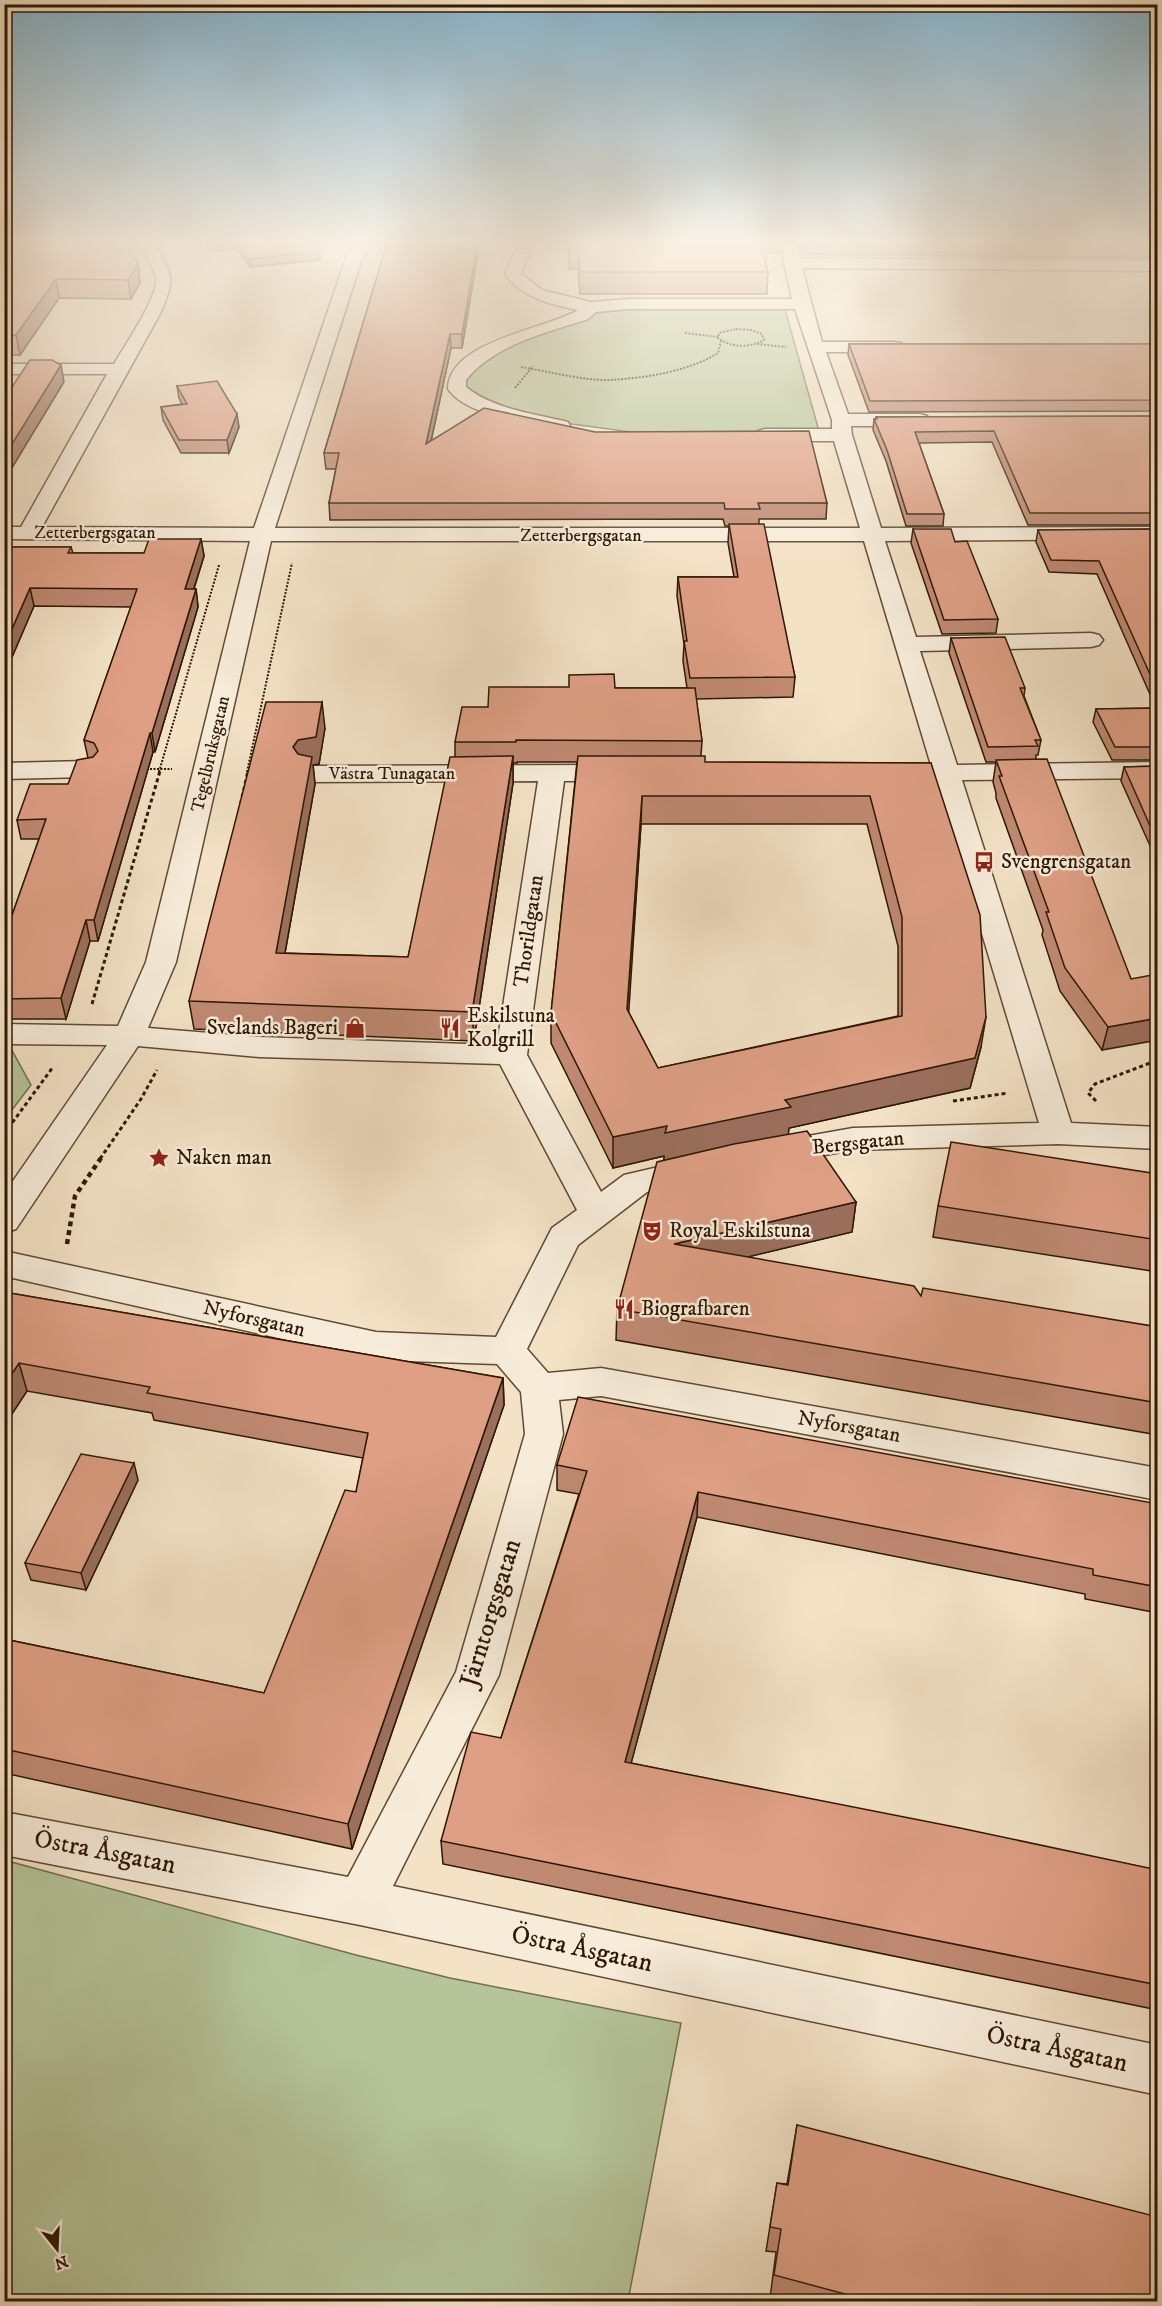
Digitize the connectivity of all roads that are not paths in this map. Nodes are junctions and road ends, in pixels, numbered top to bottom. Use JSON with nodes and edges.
{"nodes":[{"id":1,"x":816,"y":347,"type":"edge"},
{"id":2,"x":132,"y":348,"type":"edge"},
{"id":3,"x":324,"y":348,"type":"edge"},
{"id":4,"x":496,"y":348,"type":"edge"},
{"id":5,"x":4,"y":369,"type":"edge"},
{"id":6,"x":119,"y":369,"type":"junction"},
{"id":7,"x":936,"y":419,"type":"edge"},
{"id":8,"x":841,"y":428,"type":"junction"},
{"id":9,"x":574,"y":429,"type":"edge"},
{"id":10,"x":746,"y":435,"type":"edge"},
{"id":11,"x":4,"y":533,"type":"edge"},
{"id":12,"x":28,"y":533,"type":"junction"},
{"id":13,"x":1158,"y":533,"type":"edge"},
{"id":14,"x":873,"y":534,"type":"junction"},
{"id":15,"x":262,"y":536,"type":"junction"},
{"id":16,"x":1091,"y":640,"type":"dead end"},
{"id":17,"x":907,"y":644,"type":"junction"},
{"id":18,"x":87,"y":769,"type":"edge"},
{"id":19,"x":1158,"y":770,"type":"edge"},
{"id":20,"x":4,"y":771,"type":"edge"},
{"id":21,"x":552,"y":773,"type":"junction"},
{"id":22,"x":648,"y":773,"type":"edge"},
{"id":23,"x":899,"y":773,"type":"edge"},
{"id":24,"x":947,"y":773,"type":"junction"},
{"id":25,"x":311,"y":774,"type":"edge"},
{"id":26,"x":4,"y":1034,"type":"edge"},
{"id":27,"x":129,"y":1036,"type":"junction"},
{"id":28,"x":512,"y":1055,"type":"junction"},
{"id":29,"x":1058,"y":1133,"type":"junction"},
{"id":30,"x":1158,"y":1138,"type":"edge"},
{"id":31,"x":595,"y":1212,"type":"junction"},
{"id":32,"x":4,"y":1221,"type":"edge"},
{"id":33,"x":4,"y":1263,"type":"edge"},
{"id":34,"x":507,"y":1352,"type":"junction"},
{"id":35,"x":539,"y":1388,"type":"junction"},
{"id":36,"x":1158,"y":1484,"type":"edge"},
{"id":37,"x":4,"y":1833,"type":"edge"},
{"id":38,"x":360,"y":1902,"type":"junction"},
{"id":39,"x":1158,"y":2070,"type":"edge"}],
"edges":[{"from":1,"to":8,"type":"street"},
{"from":2,"to":6,"type":"street"},
{"from":3,"to":15,"type":"street","name":"Tegelbruksgatan"},
{"from":4,"to":9,"type":"street"},
{"from":5,"to":6,"type":"street"},
{"from":6,"to":12,"type":"street"},
{"from":7,"to":8,"type":"street"},
{"from":8,"to":10,"type":"street"},
{"from":8,"to":14,"type":"street"},
{"from":11,"to":12,"type":"street","name":"Zetterbergsgatan"},
{"from":12,"to":15,"type":"street","name":"Zetterbergsgatan"},
{"from":13,"to":14,"type":"street","name":"Zetterbergsgatan"},
{"from":14,"to":15,"type":"street","name":"Zetterbergsgatan"},
{"from":14,"to":17,"type":"street"},
{"from":15,"to":27,"type":"street","name":"Tegelbruksgatan"},
{"from":16,"to":17,"type":"street"},
{"from":17,"to":24,"type":"street"},
{"from":18,"to":20,"type":"street"},
{"from":19,"to":24,"type":"street"},
{"from":21,"to":22,"type":"street","name":"Västra Tunagatan"},
{"from":21,"to":25,"type":"street","name":"Västra Tunagatan"},
{"from":21,"to":28,"type":"street","name":"Thorildgatan"},
{"from":23,"to":24,"type":"street"},
{"from":24,"to":29,"type":"street"},
{"from":26,"to":27,"type":"street"},
{"from":27,"to":28,"type":"street"},
{"from":27,"to":32,"type":"street","name":"Tegelbruksgatan"},
{"from":28,"to":31,"type":"street"},
{"from":29,"to":30,"type":"street","name":"Bergsgatan"},
{"from":29,"to":31,"type":"street","name":"Bergsgatan"},
{"from":31,"to":34,"type":"street","name":"Bergsgatan"},
{"from":33,"to":34,"type":"street","name":"Nyforsgatan"},
{"from":34,"to":35,"type":"street"},
{"from":35,"to":36,"type":"street","name":"Nyforsgatan"},
{"from":35,"to":38,"type":"street","name":"Järntorgsgatan"},
{"from":37,"to":38,"type":"street","name":"Östra Åsgatan"},
{"from":38,"to":39,"type":"street","name":"Östra Åsgatan"}]}
